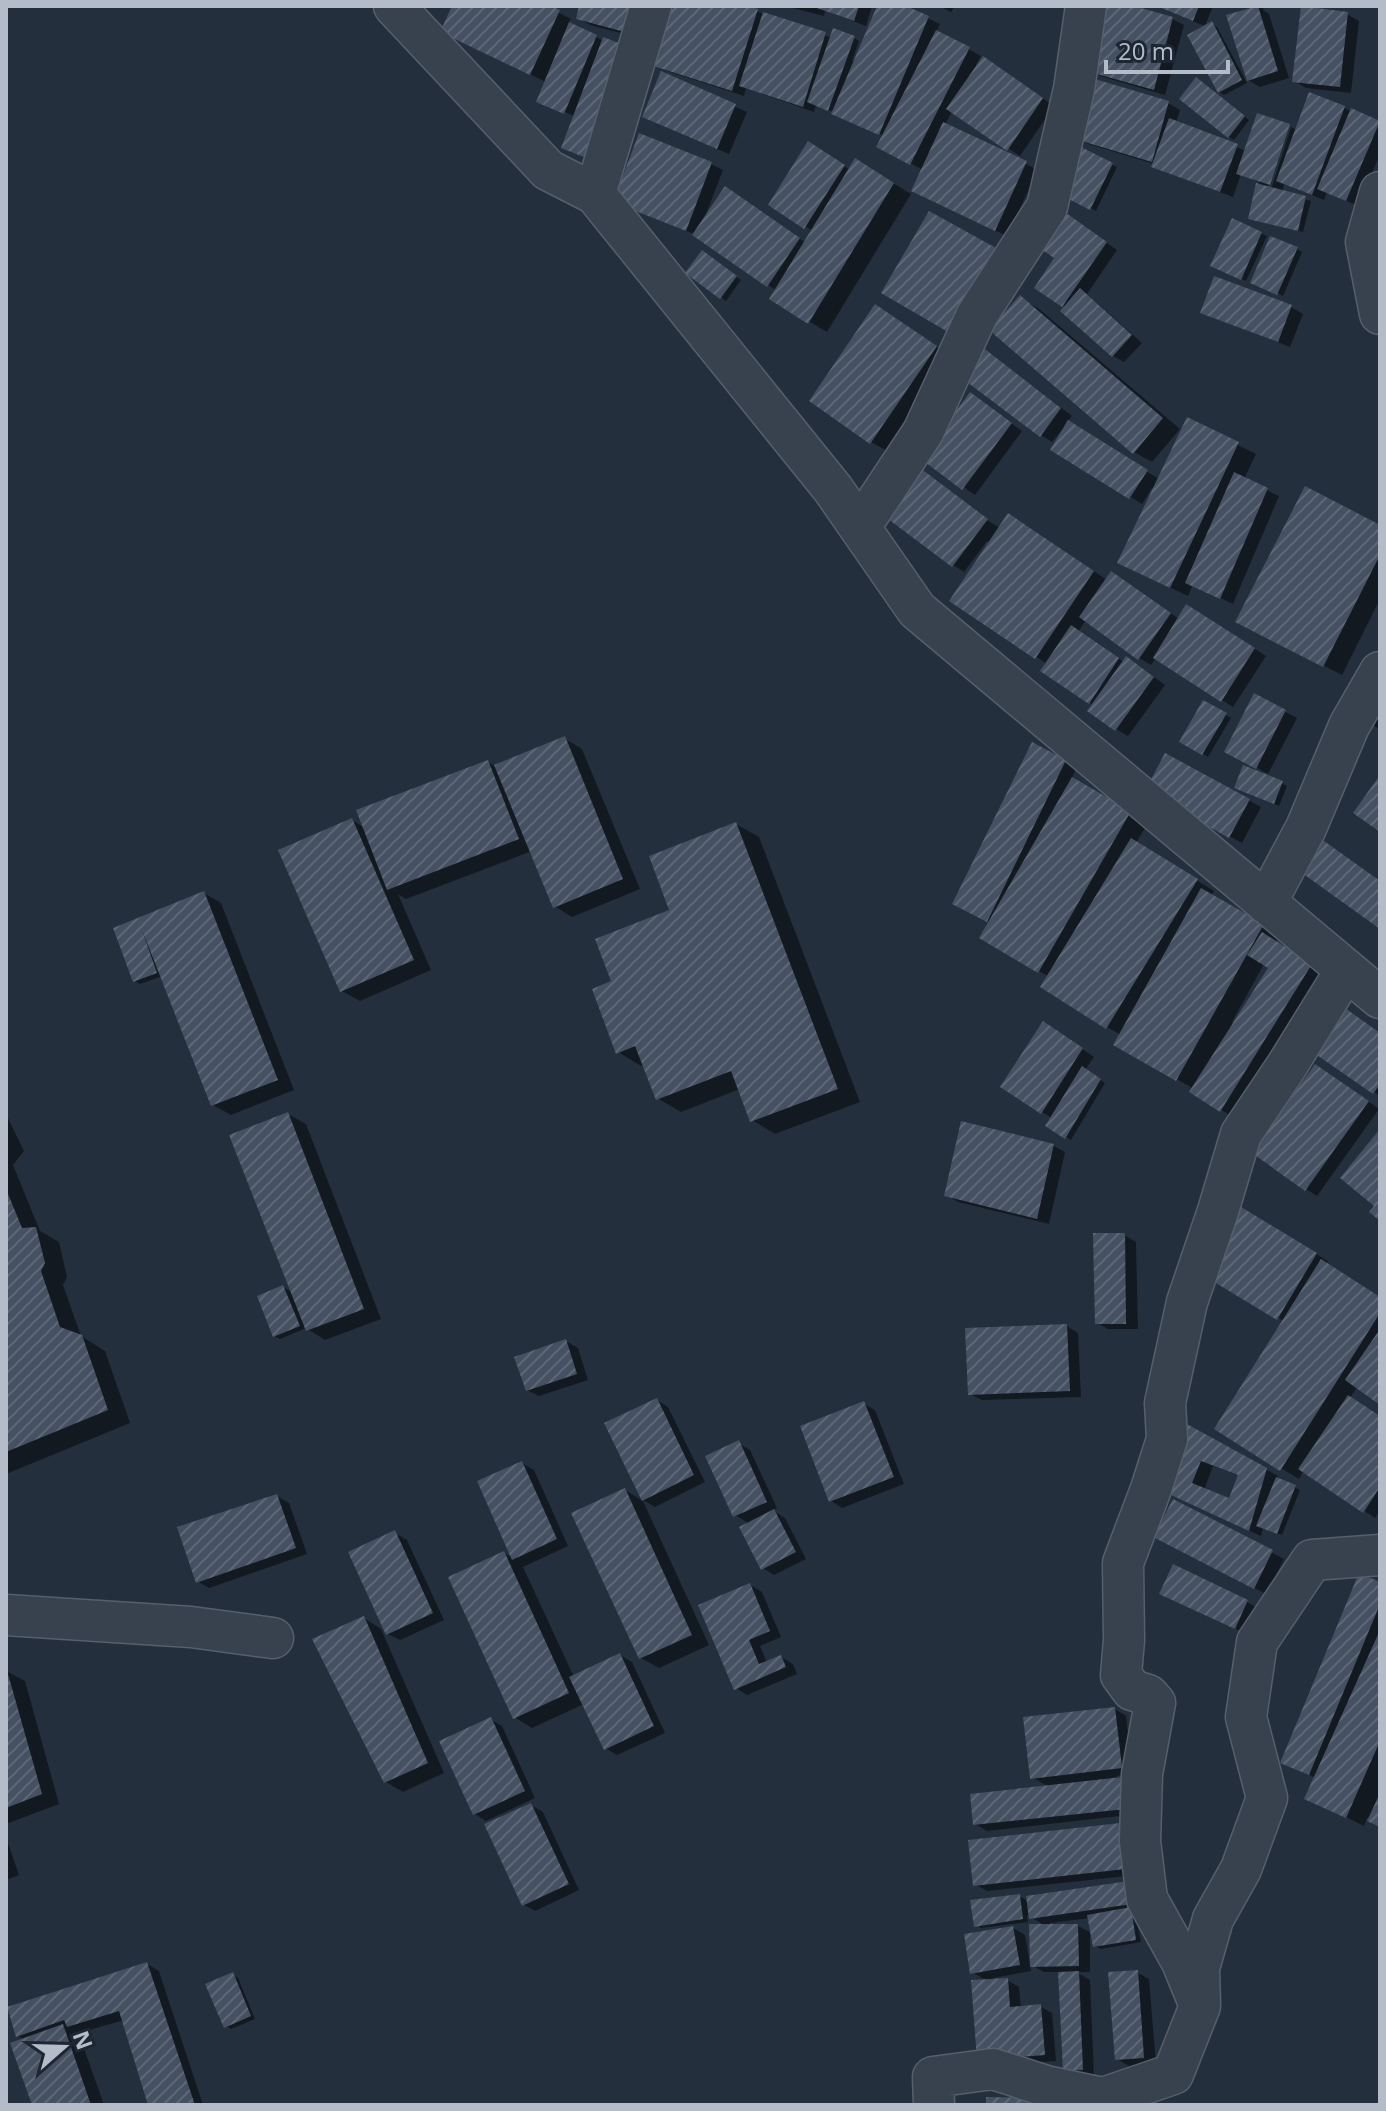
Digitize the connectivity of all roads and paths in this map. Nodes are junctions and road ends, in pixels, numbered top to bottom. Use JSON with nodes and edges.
{"nodes":[{"id":1,"x":394,"y":6,"type":"edge"},
{"id":2,"x":651,"y":6,"type":"edge"},
{"id":3,"x":1086,"y":6,"type":"edge"},
{"id":4,"x":1380,"y":192,"type":"edge"},
{"id":5,"x":595,"y":194,"type":"junction"},
{"id":6,"x":1380,"y":314,"type":"edge"},
{"id":7,"x":860,"y":527,"type":"junction"},
{"id":8,"x":1380,"y":672,"type":"edge"},
{"id":9,"x":1266,"y":903,"type":"junction"},
{"id":10,"x":1346,"y":970,"type":"junction"},
{"id":11,"x":1380,"y":998,"type":"edge"},
{"id":12,"x":1380,"y":1555,"type":"edge"},
{"id":13,"x":6,"y":1615,"type":"edge"},
{"id":14,"x":273,"y":1638,"type":"dead end"},
{"id":15,"x":1200,"y":2006,"type":"junction"},
{"id":16,"x":1114,"y":2101,"type":"edge"},
{"id":17,"x":934,"y":2105,"type":"edge"}],
"edges":[{"from":1,"to":5,"type":"street"},
{"from":2,"to":5,"type":"street"},
{"from":3,"to":7,"type":"street"},
{"from":4,"to":6,"type":"street"},
{"from":5,"to":7,"type":"street"},
{"from":7,"to":9,"type":"street"},
{"from":8,"to":9,"type":"street"},
{"from":9,"to":10,"type":"street"},
{"from":10,"to":11,"type":"street"},
{"from":10,"to":15,"type":"street"},
{"from":12,"to":15,"type":"street"},
{"from":13,"to":14,"type":"street"},
{"from":15,"to":16,"type":"street"},
{"from":16,"to":17,"type":"street"}]}
